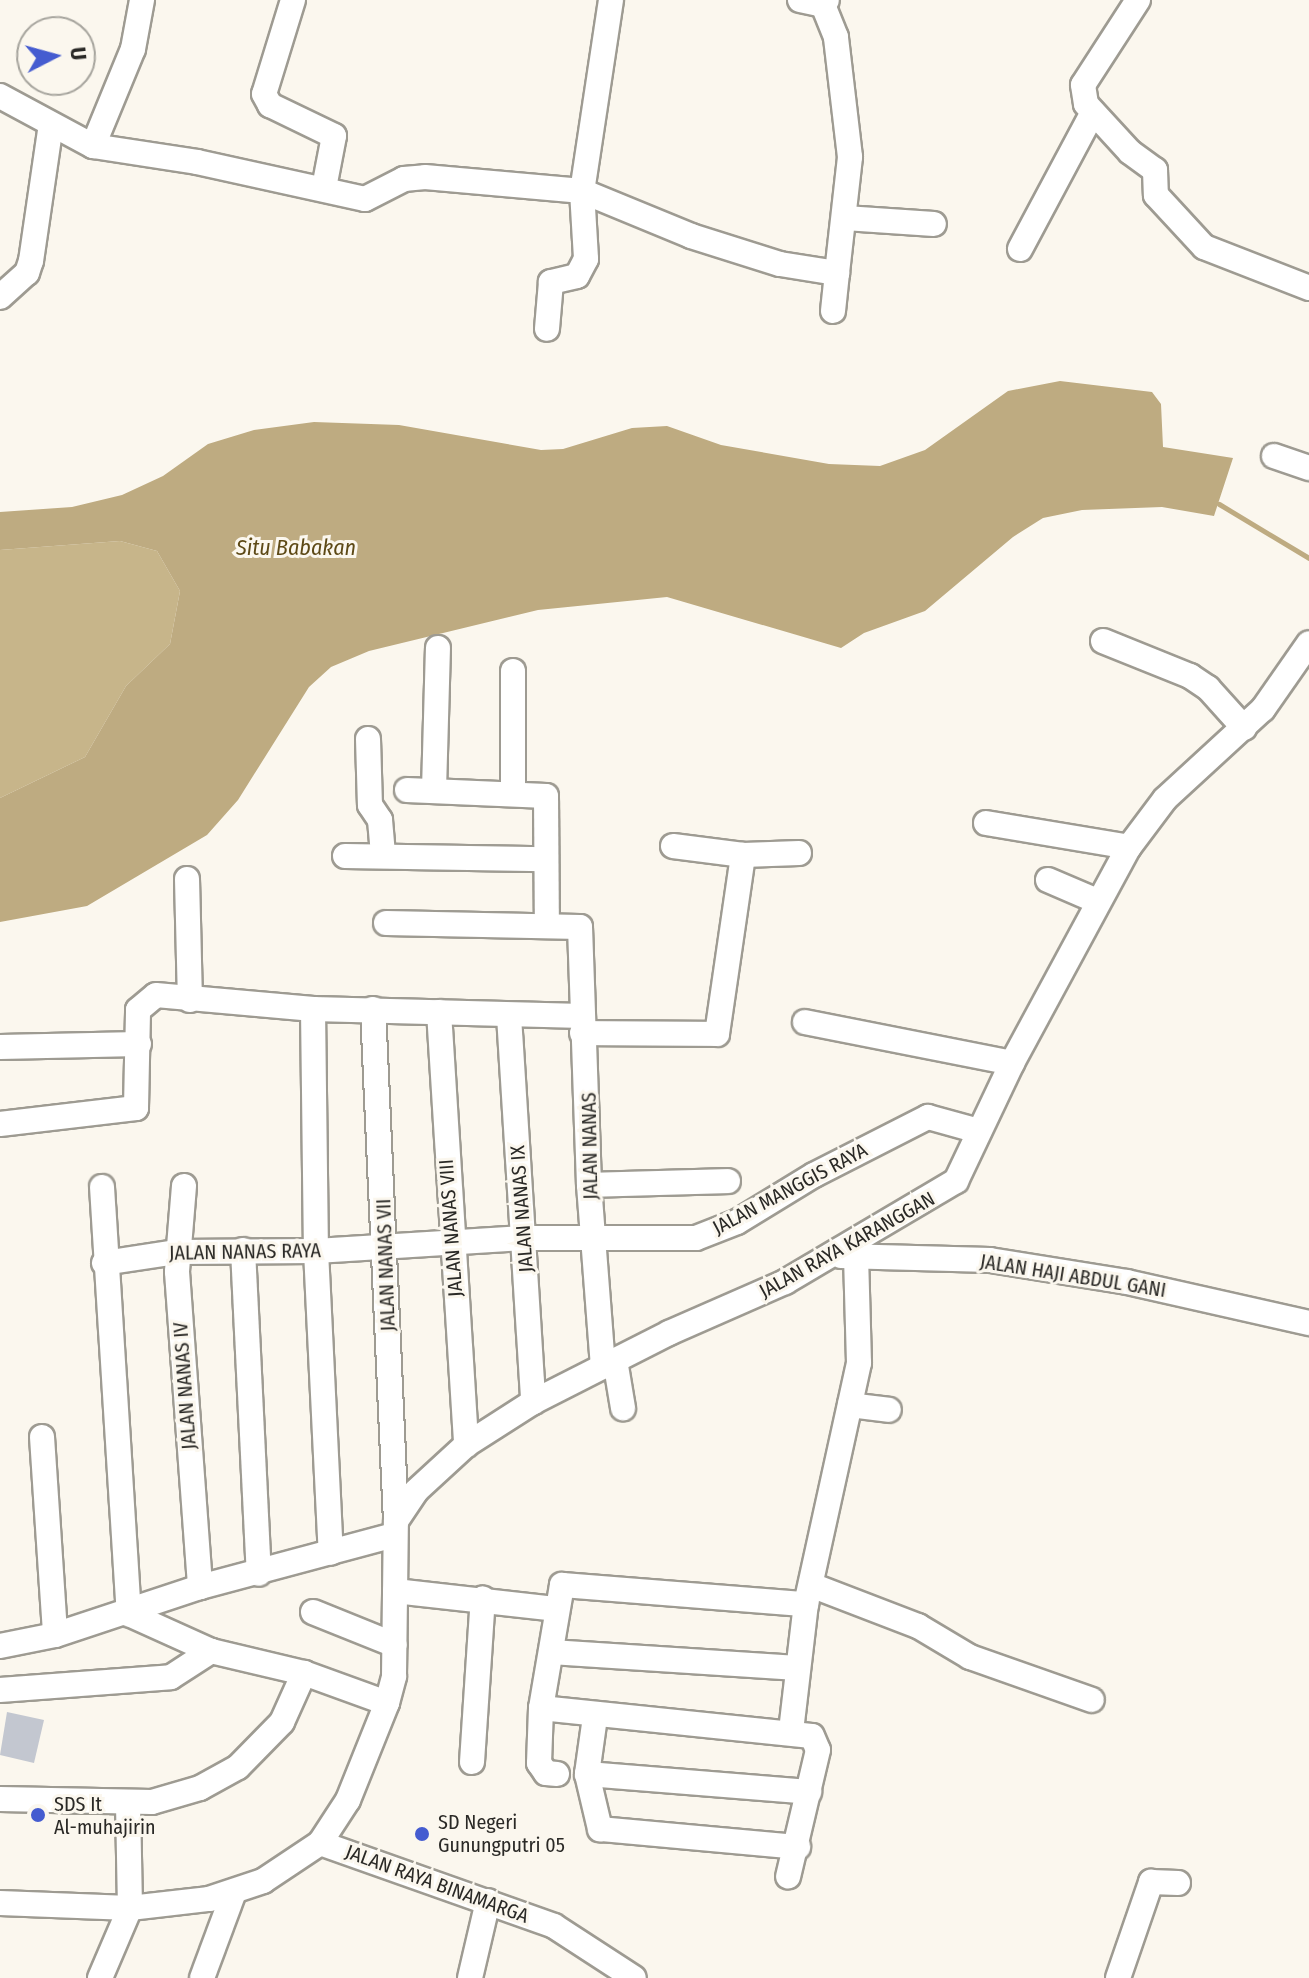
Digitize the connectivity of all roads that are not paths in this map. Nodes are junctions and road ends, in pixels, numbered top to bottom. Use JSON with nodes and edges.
{"nodes":[{"id":1,"x":142,"y":0,"type":"edge"},
{"id":2,"x":293,"y":0,"type":"edge"},
{"id":3,"x":611,"y":0,"type":"edge"},
{"id":4,"x":1138,"y":0,"type":"edge"},
{"id":5,"x":817,"y":2,"type":"edge"},
{"id":6,"x":0,"y":96,"type":"edge"},
{"id":7,"x":1093,"y":112,"type":"junction"},
{"id":8,"x":51,"y":124,"type":"junction"},
{"id":9,"x":93,"y":146,"type":"junction"},
{"id":10,"x":324,"y":188,"type":"junction"},
{"id":11,"x":582,"y":191,"type":"junction"},
{"id":12,"x":845,"y":218,"type":"junction"},
{"id":13,"x":934,"y":224,"type":"dead end"},
{"id":14,"x":1020,"y":249,"type":"dead end"},
{"id":15,"x":837,"y":273,"type":"junction"},
{"id":16,"x":1309,"y":288,"type":"edge"},
{"id":17,"x":0,"y":297,"type":"edge"},
{"id":18,"x":833,"y":311,"type":"dead end"},
{"id":19,"x":547,"y":329,"type":"dead end"},
{"id":20,"x":1274,"y":456,"type":"dead end"},
{"id":21,"x":1309,"y":468,"type":"edge"},
{"id":22,"x":1103,"y":641,"type":"dead end"},
{"id":23,"x":1309,"y":643,"type":"edge"},
{"id":24,"x":438,"y":648,"type":"dead end"},
{"id":25,"x":513,"y":671,"type":"dead end"},
{"id":26,"x":1244,"y":728,"type":"junction"},
{"id":27,"x":368,"y":739,"type":"dead end"},
{"id":28,"x":407,"y":790,"type":"dead end"},
{"id":29,"x":434,"y":790,"type":"junction"},
{"id":30,"x":513,"y":791,"type":"junction"},
{"id":31,"x":986,"y":823,"type":"dead end"},
{"id":32,"x":673,"y":846,"type":"dead end"},
{"id":33,"x":1129,"y":847,"type":"junction"},
{"id":34,"x":799,"y":853,"type":"dead end"},
{"id":35,"x":383,"y":855,"type":"junction"},
{"id":36,"x":743,"y":855,"type":"junction"},
{"id":37,"x":345,"y":856,"type":"dead end"},
{"id":38,"x":546,"y":859,"type":"junction"},
{"id":39,"x":187,"y":879,"type":"dead end"},
{"id":40,"x":1048,"y":880,"type":"dead end"},
{"id":41,"x":1097,"y":901,"type":"junction"},
{"id":42,"x":386,"y":923,"type":"dead end"},
{"id":43,"x":547,"y":925,"type":"junction"},
{"id":44,"x":190,"y":1000,"type":"junction"},
{"id":45,"x":313,"y":1009,"type":"junction"},
{"id":46,"x":373,"y":1009,"type":"junction"},
{"id":47,"x":439,"y":1012,"type":"junction"},
{"id":48,"x":509,"y":1016,"type":"junction"},
{"id":49,"x":805,"y":1022,"type":"dead end"},
{"id":50,"x":582,"y":1025,"type":"junction"},
{"id":51,"x":139,"y":1044,"type":"junction"},
{"id":52,"x":0,"y":1047,"type":"edge"},
{"id":53,"x":1012,"y":1063,"type":"junction"},
{"id":54,"x":0,"y":1124,"type":"edge"},
{"id":55,"x":979,"y":1131,"type":"junction"},
{"id":56,"x":728,"y":1181,"type":"dead end"},
{"id":57,"x":589,"y":1185,"type":"junction"},
{"id":58,"x":184,"y":1186,"type":"dead end"},
{"id":59,"x":102,"y":1187,"type":"dead end"},
{"id":60,"x":593,"y":1237,"type":"junction"},
{"id":61,"x":524,"y":1238,"type":"junction"},
{"id":62,"x":451,"y":1242,"type":"junction"},
{"id":63,"x":385,"y":1246,"type":"junction"},
{"id":64,"x":243,"y":1250,"type":"junction"},
{"id":65,"x":316,"y":1251,"type":"junction"},
{"id":66,"x":177,"y":1252,"type":"junction"},
{"id":67,"x":845,"y":1256,"type":"junction"},
{"id":68,"x":104,"y":1263,"type":"junction"},
{"id":69,"x":1309,"y":1323,"type":"edge"},
{"id":70,"x":609,"y":1363,"type":"junction"},
{"id":71,"x":533,"y":1402,"type":"junction"},
{"id":72,"x":850,"y":1405,"type":"junction"},
{"id":73,"x":623,"y":1408,"type":"dead end"},
{"id":74,"x":889,"y":1410,"type":"dead end"},
{"id":75,"x":42,"y":1437,"type":"dead end"},
{"id":76,"x":466,"y":1445,"type":"junction"},
{"id":77,"x":395,"y":1528,"type":"junction"},
{"id":78,"x":331,"y":1553,"type":"junction"},
{"id":79,"x":259,"y":1574,"type":"junction"},
{"id":80,"x":200,"y":1587,"type":"junction"},
{"id":81,"x":395,"y":1591,"type":"junction"},
{"id":82,"x":808,"y":1595,"type":"junction"},
{"id":83,"x":483,"y":1598,"type":"junction"},
{"id":84,"x":555,"y":1609,"type":"junction"},
{"id":85,"x":313,"y":1612,"type":"dead end"},
{"id":86,"x":129,"y":1614,"type":"junction"},
{"id":87,"x":55,"y":1635,"type":"junction"},
{"id":88,"x":395,"y":1645,"type":"junction"},
{"id":89,"x":0,"y":1646,"type":"edge"},
{"id":90,"x":211,"y":1651,"type":"junction"},
{"id":91,"x":551,"y":1652,"type":"junction"},
{"id":92,"x":797,"y":1668,"type":"junction"},
{"id":93,"x":304,"y":1673,"type":"junction"},
{"id":94,"x":0,"y":1690,"type":"edge"},
{"id":95,"x":1092,"y":1700,"type":"dead end"},
{"id":96,"x":387,"y":1703,"type":"junction"},
{"id":97,"x":541,"y":1708,"type":"junction"},
{"id":98,"x":595,"y":1717,"type":"junction"},
{"id":99,"x":791,"y":1731,"type":"junction"},
{"id":100,"x":472,"y":1762,"type":"dead end"},
{"id":101,"x":557,"y":1774,"type":"dead end"},
{"id":102,"x":587,"y":1774,"type":"junction"},
{"id":103,"x":809,"y":1792,"type":"junction"},
{"id":104,"x":0,"y":1799,"type":"edge"},
{"id":105,"x":128,"y":1802,"type":"junction"},
{"id":106,"x":320,"y":1843,"type":"junction"},
{"id":107,"x":798,"y":1847,"type":"junction"},
{"id":108,"x":788,"y":1877,"type":"dead end"},
{"id":109,"x":1178,"y":1883,"type":"dead end"},
{"id":110,"x":234,"y":1892,"type":"junction"},
{"id":111,"x":488,"y":1901,"type":"junction"},
{"id":112,"x":0,"y":1903,"type":"edge"},
{"id":113,"x":130,"y":1908,"type":"junction"},
{"id":114,"x":100,"y":1978,"type":"edge"},
{"id":115,"x":202,"y":1978,"type":"edge"},
{"id":116,"x":470,"y":1978,"type":"edge"},
{"id":117,"x":634,"y":1978,"type":"edge"},
{"id":118,"x":1118,"y":1978,"type":"edge"}],
"edges":[{"from":1,"to":9,"type":"street"},
{"from":2,"to":10,"type":"street"},
{"from":3,"to":11,"type":"street"},
{"from":4,"to":7,"type":"street"},
{"from":5,"to":12,"type":"street"},
{"from":6,"to":8,"type":"street"},
{"from":7,"to":14,"type":"street"},
{"from":7,"to":16,"type":"street"},
{"from":8,"to":9,"type":"street"},
{"from":8,"to":17,"type":"street"},
{"from":9,"to":10,"type":"street"},
{"from":10,"to":11,"type":"street"},
{"from":11,"to":15,"type":"street"},
{"from":11,"to":19,"type":"street"},
{"from":12,"to":13,"type":"street"},
{"from":12,"to":15,"type":"street"},
{"from":15,"to":18,"type":"street"},
{"from":20,"to":21,"type":"street"},
{"from":22,"to":26,"type":"street"},
{"from":23,"to":26,"type":"street","name":"JALAN RAYA KARANGGAN"},
{"from":24,"to":29,"type":"street"},
{"from":25,"to":30,"type":"street"},
{"from":26,"to":33,"type":"street","name":"JALAN RAYA KARANGGAN"},
{"from":27,"to":35,"type":"street"},
{"from":28,"to":29,"type":"street"},
{"from":29,"to":30,"type":"street"},
{"from":30,"to":38,"type":"street"},
{"from":31,"to":33,"type":"street"},
{"from":32,"to":36,"type":"street"},
{"from":33,"to":41,"type":"street","name":"JALAN RAYA KARANGGAN"},
{"from":34,"to":36,"type":"street"},
{"from":35,"to":37,"type":"street"},
{"from":35,"to":38,"type":"street"},
{"from":36,"to":50,"type":"street"},
{"from":38,"to":43,"type":"street"},
{"from":39,"to":44,"type":"street"},
{"from":40,"to":41,"type":"street"},
{"from":41,"to":53,"type":"street","name":"JALAN RAYA KARANGGAN"},
{"from":42,"to":43,"type":"street"},
{"from":43,"to":50,"type":"street","name":"JALAN NANAS"},
{"from":44,"to":45,"type":"street"},
{"from":44,"to":51,"type":"street"},
{"from":45,"to":46,"type":"street"},
{"from":45,"to":65,"type":"street"},
{"from":46,"to":47,"type":"street"},
{"from":46,"to":63,"type":"street","name":"JALAN NANAS VII"},
{"from":47,"to":48,"type":"street"},
{"from":47,"to":62,"type":"street","name":"JALAN NANAS VIII"},
{"from":48,"to":50,"type":"street"},
{"from":48,"to":61,"type":"street","name":"JALAN NANAS IX"},
{"from":49,"to":53,"type":"street"},
{"from":50,"to":57,"type":"street","name":"JALAN NANAS"},
{"from":51,"to":52,"type":"street"},
{"from":51,"to":54,"type":"street"},
{"from":53,"to":55,"type":"street","name":"JALAN RAYA KARANGGAN"},
{"from":55,"to":60,"type":"street","name":"JALAN MANGGIS RAYA"},
{"from":55,"to":67,"type":"street","name":"JALAN RAYA KARANGGAN"},
{"from":56,"to":57,"type":"street"},
{"from":57,"to":60,"type":"street","name":"JALAN NANAS"},
{"from":58,"to":66,"type":"street","name":"JALAN NANAS IV"},
{"from":59,"to":68,"type":"street"},
{"from":60,"to":61,"type":"street","name":"JALAN NANAS RAYA"},
{"from":60,"to":70,"type":"street","name":"JALAN NANAS"},
{"from":61,"to":62,"type":"street","name":"JALAN NANAS RAYA"},
{"from":61,"to":71,"type":"street","name":"JALAN NANAS IX"},
{"from":62,"to":63,"type":"street","name":"JALAN NANAS RAYA"},
{"from":62,"to":76,"type":"street","name":"JALAN NANAS VIII"},
{"from":63,"to":65,"type":"street","name":"JALAN NANAS RAYA"},
{"from":63,"to":77,"type":"street","name":"JALAN NANAS VII"},
{"from":64,"to":65,"type":"street","name":"JALAN NANAS RAYA"},
{"from":64,"to":66,"type":"street","name":"JALAN NANAS RAYA"},
{"from":64,"to":79,"type":"street"},
{"from":65,"to":78,"type":"street"},
{"from":66,"to":68,"type":"street","name":"JALAN NANAS RAYA"},
{"from":66,"to":80,"type":"street","name":"JALAN NANAS IV"},
{"from":67,"to":69,"type":"street","name":"JALAN HAJI ABDUL GANI"},
{"from":67,"to":70,"type":"street","name":"JALAN RAYA KARANGGAN"},
{"from":67,"to":72,"type":"street"},
{"from":68,"to":86,"type":"street"},
{"from":70,"to":71,"type":"street","name":"JALAN RAYA KARANGGAN"},
{"from":70,"to":73,"type":"street","name":"JALAN NANAS"},
{"from":71,"to":76,"type":"street","name":"JALAN RAYA KARANGGAN"},
{"from":72,"to":74,"type":"street"},
{"from":72,"to":82,"type":"street"},
{"from":75,"to":87,"type":"street"},
{"from":76,"to":77,"type":"street","name":"JALAN RAYA KARANGGAN"},
{"from":77,"to":78,"type":"street"},
{"from":77,"to":81,"type":"street"},
{"from":78,"to":79,"type":"street"},
{"from":79,"to":80,"type":"street"},
{"from":80,"to":86,"type":"street"},
{"from":81,"to":83,"type":"street"},
{"from":81,"to":88,"type":"street"},
{"from":82,"to":84,"type":"street"},
{"from":82,"to":92,"type":"street"},
{"from":82,"to":95,"type":"street"},
{"from":83,"to":84,"type":"street"},
{"from":83,"to":100,"type":"street"},
{"from":84,"to":91,"type":"street"},
{"from":85,"to":88,"type":"street"},
{"from":86,"to":87,"type":"street"},
{"from":86,"to":90,"type":"street"},
{"from":87,"to":89,"type":"street"},
{"from":88,"to":96,"type":"street"},
{"from":90,"to":93,"type":"street"},
{"from":90,"to":94,"type":"street"},
{"from":91,"to":92,"type":"street"},
{"from":91,"to":97,"type":"street"},
{"from":92,"to":99,"type":"street"},
{"from":93,"to":96,"type":"street"},
{"from":93,"to":105,"type":"street"},
{"from":96,"to":106,"type":"street"},
{"from":97,"to":98,"type":"street"},
{"from":97,"to":101,"type":"street"},
{"from":98,"to":99,"type":"street"},
{"from":98,"to":102,"type":"street"},
{"from":99,"to":103,"type":"street"},
{"from":102,"to":103,"type":"street"},
{"from":102,"to":107,"type":"street"},
{"from":103,"to":107,"type":"street"},
{"from":104,"to":105,"type":"street"},
{"from":105,"to":113,"type":"street"},
{"from":106,"to":110,"type":"street","name":"JALAN RAYA BINAMARGA"},
{"from":106,"to":111,"type":"street","name":"JALAN RAYA BINAMARGA"},
{"from":107,"to":108,"type":"street"},
{"from":109,"to":118,"type":"street"},
{"from":110,"to":113,"type":"street","name":"JALAN RAYA BINAMARGA"},
{"from":110,"to":115,"type":"street"},
{"from":111,"to":116,"type":"street"},
{"from":111,"to":117,"type":"street","name":"JALAN RAYA BINAMARGA"},
{"from":112,"to":113,"type":"street","name":"JALAN RAYA BINAMARGA"},
{"from":113,"to":114,"type":"street"}]}
